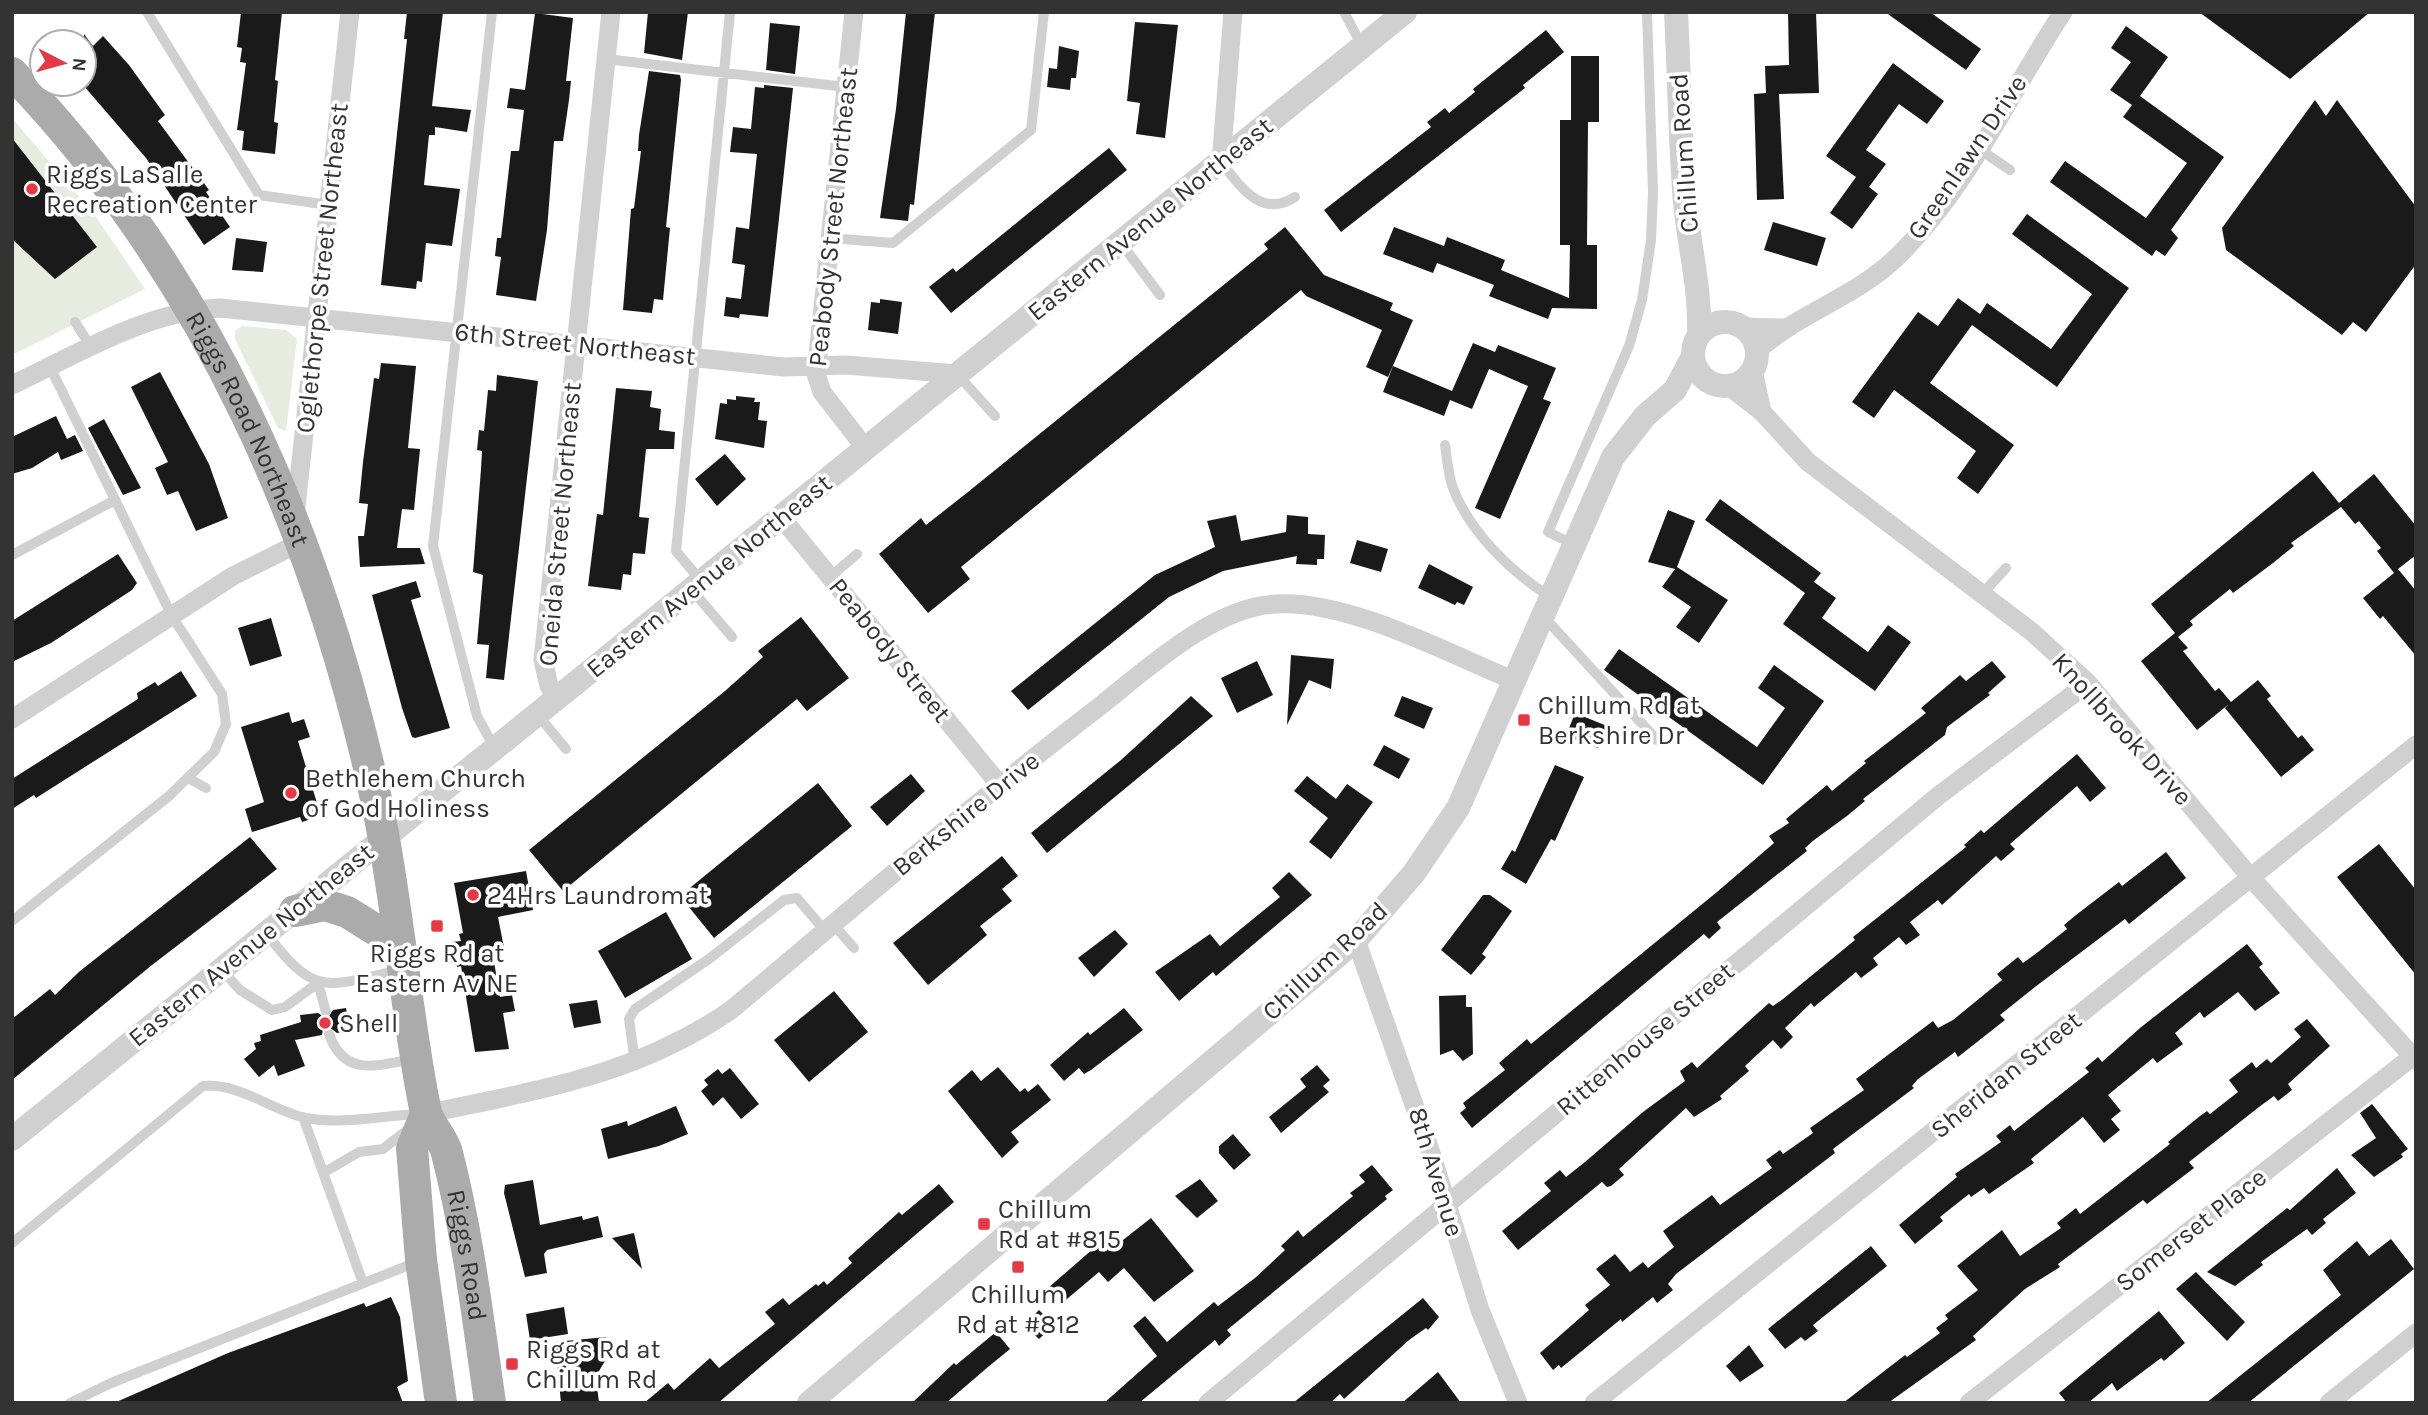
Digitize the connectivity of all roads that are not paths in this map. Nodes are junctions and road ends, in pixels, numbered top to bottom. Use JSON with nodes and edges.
{"nodes":[{"id":1,"x":146,"y":12,"type":"edge"},
{"id":2,"x":350,"y":12,"type":"edge"},
{"id":3,"x":492,"y":12,"type":"edge"},
{"id":4,"x":611,"y":12,"type":"edge"},
{"id":5,"x":730,"y":12,"type":"edge"},
{"id":6,"x":854,"y":12,"type":"edge"},
{"id":7,"x":1044,"y":12,"type":"edge"},
{"id":8,"x":1233,"y":12,"type":"edge"},
{"id":9,"x":1344,"y":12,"type":"edge"},
{"id":10,"x":1405,"y":12,"type":"edge"},
{"id":11,"x":1647,"y":12,"type":"edge"},
{"id":12,"x":1675,"y":12,"type":"edge"},
{"id":13,"x":2063,"y":12,"type":"edge"},
{"id":14,"x":1362,"y":47,"type":"junction"},
{"id":15,"x":606,"y":59,"type":"junction"},
{"id":16,"x":724,"y":71,"type":"junction"},
{"id":17,"x":12,"y":73,"type":"edge"},
{"id":18,"x":846,"y":87,"type":"junction"},
{"id":19,"x":1978,"y":149,"type":"junction"},
{"id":20,"x":1221,"y":162,"type":"junction"},
{"id":21,"x":2010,"y":170,"type":"dead end"},
{"id":22,"x":1295,"y":197,"type":"dead end"},
{"id":23,"x":329,"y":205,"type":"junction"},
{"id":24,"x":830,"y":238,"type":"junction"},
{"id":25,"x":1121,"y":243,"type":"junction"},
{"id":26,"x":1700,"y":293,"type":"junction"},
{"id":27,"x":1160,"y":295,"type":"dead end"},
{"id":28,"x":193,"y":310,"type":"junction"},
{"id":29,"x":317,"y":316,"type":"junction"},
{"id":30,"x":75,"y":322,"type":"dead end"},
{"id":31,"x":1736,"y":324,"type":"junction"},
{"id":32,"x":1784,"y":328,"type":"junction"},
{"id":33,"x":458,"y":331,"type":"junction"},
{"id":34,"x":576,"y":344,"type":"junction"},
{"id":35,"x":1696,"y":345,"type":"junction"},
{"id":36,"x":91,"y":348,"type":"junction"},
{"id":37,"x":694,"y":357,"type":"junction"},
{"id":38,"x":1755,"y":360,"type":"junction"},
{"id":39,"x":817,"y":365,"type":"junction"},
{"id":40,"x":50,"y":367,"type":"junction"},
{"id":41,"x":957,"y":374,"type":"junction"},
{"id":42,"x":1720,"y":384,"type":"junction"},
{"id":43,"x":12,"y":385,"type":"edge"},
{"id":44,"x":1675,"y":390,"type":"junction"},
{"id":45,"x":1762,"y":412,"type":"junction"},
{"id":46,"x":995,"y":416,"type":"dead end"},
{"id":47,"x":1445,"y":445,"type":"dead end"},
{"id":48,"x":866,"y":449,"type":"junction"},
{"id":49,"x":115,"y":500,"type":"junction"},
{"id":50,"x":781,"y":517,"type":"junction"},
{"id":51,"x":297,"y":533,"type":"junction"},
{"id":52,"x":1575,"y":544,"type":"junction"},
{"id":53,"x":857,"y":554,"type":"dead end"},
{"id":54,"x":12,"y":555,"type":"edge"},
{"id":55,"x":2006,"y":568,"type":"dead end"},
{"id":56,"x":830,"y":577,"type":"junction"},
{"id":57,"x":696,"y":586,"type":"junction"},
{"id":58,"x":1982,"y":594,"type":"junction"},
{"id":59,"x":1548,"y":607,"type":"junction"},
{"id":60,"x":172,"y":616,"type":"junction"},
{"id":61,"x":732,"y":637,"type":"dead end"},
{"id":62,"x":1515,"y":681,"type":"junction"},
{"id":63,"x":2088,"y":683,"type":"junction"},
{"id":64,"x":557,"y":699,"type":"junction"},
{"id":65,"x":537,"y":714,"type":"junction"},
{"id":66,"x":12,"y":719,"type":"edge"},
{"id":67,"x":1657,"y":740,"type":"dead end"},
{"id":68,"x":2416,"y":745,"type":"edge"},
{"id":69,"x":495,"y":749,"type":"junction"},
{"id":70,"x":566,"y":749,"type":"dead end"},
{"id":71,"x":188,"y":778,"type":"junction"},
{"id":72,"x":999,"y":784,"type":"junction"},
{"id":73,"x":206,"y":788,"type":"dead end"},
{"id":74,"x":382,"y":838,"type":"junction"},
{"id":75,"x":2252,"y":879,"type":"junction"},
{"id":76,"x":295,"y":911,"type":"junction"},
{"id":77,"x":12,"y":921,"type":"edge"},
{"id":78,"x":829,"y":928,"type":"junction"},
{"id":79,"x":267,"y":933,"type":"junction"},
{"id":80,"x":1356,"y":940,"type":"junction"},
{"id":81,"x":854,"y":947,"type":"dead end"},
{"id":82,"x":402,"y":957,"type":"junction"},
{"id":83,"x":222,"y":970,"type":"junction"},
{"id":84,"x":318,"y":983,"type":"junction"},
{"id":85,"x":326,"y":1012,"type":"dead end"},
{"id":86,"x":330,"y":1034,"type":"dead end"},
{"id":87,"x":416,"y":1059,"type":"junction"},
{"id":88,"x":2415,"y":1062,"type":"edge"},
{"id":89,"x":635,"y":1063,"type":"junction"},
{"id":90,"x":426,"y":1114,"type":"junction"},
{"id":91,"x":303,"y":1117,"type":"junction"},
{"id":92,"x":12,"y":1139,"type":"edge"},
{"id":93,"x":323,"y":1173,"type":"junction"},
{"id":94,"x":1446,"y":1206,"type":"junction"},
{"id":95,"x":12,"y":1243,"type":"edge"},
{"id":96,"x":421,"y":1260,"type":"junction"},
{"id":97,"x":363,"y":1283,"type":"junction"},
{"id":98,"x":2416,"y":1333,"type":"edge"},
{"id":99,"x":71,"y":1403,"type":"edge"},
{"id":100,"x":441,"y":1403,"type":"edge"},
{"id":101,"x":489,"y":1403,"type":"edge"},
{"id":102,"x":809,"y":1403,"type":"edge"},
{"id":103,"x":1208,"y":1403,"type":"edge"},
{"id":104,"x":1518,"y":1403,"type":"edge"},
{"id":105,"x":1594,"y":1403,"type":"edge"},
{"id":106,"x":1969,"y":1403,"type":"edge"},
{"id":107,"x":2329,"y":1403,"type":"edge"}],
"edges":[{"from":1,"to":23,"type":"lane"},
{"from":2,"to":23,"type":"street","name":"Oglethorpe Street Northeast"},
{"from":3,"to":33,"type":"lane"},
{"from":4,"to":15,"type":"street","name":"Oneida Street Northeast"},
{"from":5,"to":16,"type":"lane"},
{"from":6,"to":18,"type":"street","name":"Peabody Street Northeast"},
{"from":7,"to":24,"type":"lane"},
{"from":8,"to":20,"type":"street"},
{"from":9,"to":14,"type":"lane"},
{"from":10,"to":14,"type":"street","name":"Eastern Avenue Northeast"},
{"from":11,"to":52,"type":"lane"},
{"from":12,"to":26,"type":"street","name":"Chillum Road"},
{"from":13,"to":19,"type":"street","name":"Greenlawn Drive"},
{"from":14,"to":20,"type":"street","name":"Eastern Avenue Northeast"},
{"from":15,"to":16,"type":"lane"},
{"from":15,"to":34,"type":"street","name":"Oneida Street Northeast"},
{"from":16,"to":18,"type":"lane"},
{"from":16,"to":37,"type":"lane"},
{"from":17,"to":28,"type":"main road","name":"Riggs Road Northeast"},
{"from":18,"to":24,"type":"street","name":"Peabody Street Northeast"},
{"from":19,"to":21,"type":"lane"},
{"from":19,"to":32,"type":"street","name":"Greenlawn Drive"},
{"from":20,"to":22,"type":"lane"},
{"from":20,"to":25,"type":"street","name":"Eastern Avenue Northeast"},
{"from":23,"to":29,"type":"street","name":"Oglethorpe Street Northeast"},
{"from":24,"to":39,"type":"street","name":"Peabody Street Northeast"},
{"from":25,"to":27,"type":"lane"},
{"from":25,"to":41,"type":"street","name":"Eastern Avenue Northeast"},
{"from":26,"to":31,"type":"street"},
{"from":26,"to":35,"type":"street","name":"Chillum Road"},
{"from":28,"to":29,"type":"street","name":"6th Street Northeast"},
{"from":28,"to":36,"type":"street","name":"6th Street Northeast"},
{"from":28,"to":51,"type":"main road","name":"Riggs Road Northeast"},
{"from":29,"to":33,"type":"street","name":"6th Street Northeast"},
{"from":29,"to":51,"type":"street","name":"Oglethorpe Street Northeast"},
{"from":30,"to":36,"type":"lane"},
{"from":31,"to":32,"type":"street","name":"Greenlawn Drive"},
{"from":31,"to":35,"type":"street"},
{"from":31,"to":38,"type":"street"},
{"from":32,"to":38,"type":"street","name":"Greenlawn Drive"},
{"from":33,"to":34,"type":"street","name":"6th Street Northeast"},
{"from":33,"to":69,"type":"lane"},
{"from":34,"to":37,"type":"street","name":"6th Street Northeast"},
{"from":34,"to":64,"type":"street","name":"Oneida Street Northeast"},
{"from":35,"to":42,"type":"street"},
{"from":35,"to":44,"type":"street","name":"Chillum Road"},
{"from":36,"to":40,"type":"street","name":"6th Street Northeast"},
{"from":37,"to":39,"type":"street","name":"6th Street Northeast"},
{"from":37,"to":57,"type":"lane"},
{"from":38,"to":42,"type":"street"},
{"from":38,"to":45,"type":"street"},
{"from":39,"to":41,"type":"street","name":"6th Street Northeast"},
{"from":39,"to":48,"type":"street","name":"Peabody Street Northeast"},
{"from":40,"to":43,"type":"street","name":"6th Street Northeast"},
{"from":40,"to":49,"type":"lane"},
{"from":41,"to":46,"type":"lane"},
{"from":41,"to":48,"type":"street","name":"Eastern Avenue Northeast"},
{"from":42,"to":44,"type":"street","name":"Chillum Road"},
{"from":42,"to":45,"type":"street","name":"Knollbrook Drive"},
{"from":44,"to":52,"type":"street","name":"Chillum Road"},
{"from":45,"to":58,"type":"street","name":"Knollbrook Drive"},
{"from":47,"to":59,"type":"lane"},
{"from":48,"to":50,"type":"street","name":"Eastern Avenue Northeast"},
{"from":49,"to":54,"type":"lane"},
{"from":49,"to":60,"type":"lane"},
{"from":50,"to":56,"type":"street","name":"Peabody Street"},
{"from":50,"to":57,"type":"street","name":"Eastern Avenue Northeast"},
{"from":51,"to":60,"type":"street"},
{"from":51,"to":74,"type":"main road","name":"Riggs Road Northeast"},
{"from":52,"to":59,"type":"street","name":"Chillum Road"},
{"from":53,"to":56,"type":"lane"},
{"from":55,"to":58,"type":"lane"},
{"from":56,"to":72,"type":"street","name":"Peabody Street"},
{"from":57,"to":61,"type":"lane"},
{"from":57,"to":64,"type":"street","name":"Eastern Avenue Northeast"},
{"from":58,"to":63,"type":"street","name":"Knollbrook Drive"},
{"from":59,"to":62,"type":"street","name":"Chillum Road"},
{"from":59,"to":67,"type":"lane"},
{"from":60,"to":66,"type":"street"},
{"from":60,"to":71,"type":"lane"},
{"from":62,"to":72,"type":"street","name":"Berkshire Drive"},
{"from":62,"to":80,"type":"street","name":"Chillum Road"},
{"from":63,"to":75,"type":"street","name":"Knollbrook Drive"},
{"from":63,"to":94,"type":"street","name":"Rittenhouse Street"},
{"from":64,"to":65,"type":"street","name":"Eastern Avenue Northeast"},
{"from":65,"to":69,"type":"street","name":"Eastern Avenue Northeast"},
{"from":65,"to":70,"type":"lane"},
{"from":68,"to":75,"type":"street","name":"Sheridan Street"},
{"from":69,"to":74,"type":"street","name":"Eastern Avenue Northeast"},
{"from":71,"to":73,"type":"lane"},
{"from":71,"to":77,"type":"lane"},
{"from":72,"to":78,"type":"street","name":"Berkshire Drive"},
{"from":74,"to":76,"type":"street","name":"Eastern Avenue Northeast"},
{"from":74,"to":82,"type":"main road","name":"Riggs Road"},
{"from":75,"to":88,"type":"street","name":"Knollbrook Drive"},
{"from":75,"to":105,"type":"street","name":"Sheridan Street"},
{"from":76,"to":79,"type":"street","name":"Eastern Avenue Northeast"},
{"from":76,"to":82,"type":"main road"},
{"from":78,"to":81,"type":"lane"},
{"from":78,"to":89,"type":"street","name":"Berkshire Drive"},
{"from":78,"to":89,"type":"lane"},
{"from":79,"to":83,"type":"street","name":"Eastern Avenue Northeast"},
{"from":79,"to":84,"type":"lane"},
{"from":80,"to":94,"type":"street","name":"8th Avenue"},
{"from":80,"to":102,"type":"street","name":"Chillum Road"},
{"from":82,"to":84,"type":"lane"},
{"from":82,"to":87,"type":"main road","name":"Riggs Road"},
{"from":83,"to":84,"type":"lane"},
{"from":83,"to":92,"type":"street","name":"Eastern Avenue Northeast"},
{"from":84,"to":85,"type":"lane"},
{"from":86,"to":87,"type":"lane"},
{"from":87,"to":90,"type":"main road","name":"Riggs Road"},
{"from":88,"to":106,"type":"street","name":"Somerset Place"},
{"from":89,"to":90,"type":"street","name":"Berkshire Drive"},
{"from":90,"to":91,"type":"lane"},
{"from":90,"to":93,"type":"lane"},
{"from":90,"to":96,"type":"main road","name":"Riggs Road"},
{"from":90,"to":101,"type":"main road","name":"Riggs Road"},
{"from":91,"to":93,"type":"lane"},
{"from":91,"to":95,"type":"lane"},
{"from":93,"to":97,"type":"lane"},
{"from":94,"to":103,"type":"street","name":"Rittenhouse Street"},
{"from":94,"to":104,"type":"street","name":"8th Avenue"},
{"from":96,"to":97,"type":"lane"},
{"from":96,"to":100,"type":"main road","name":"Riggs Road"},
{"from":97,"to":99,"type":"lane"},
{"from":98,"to":107,"type":"street"}]}
